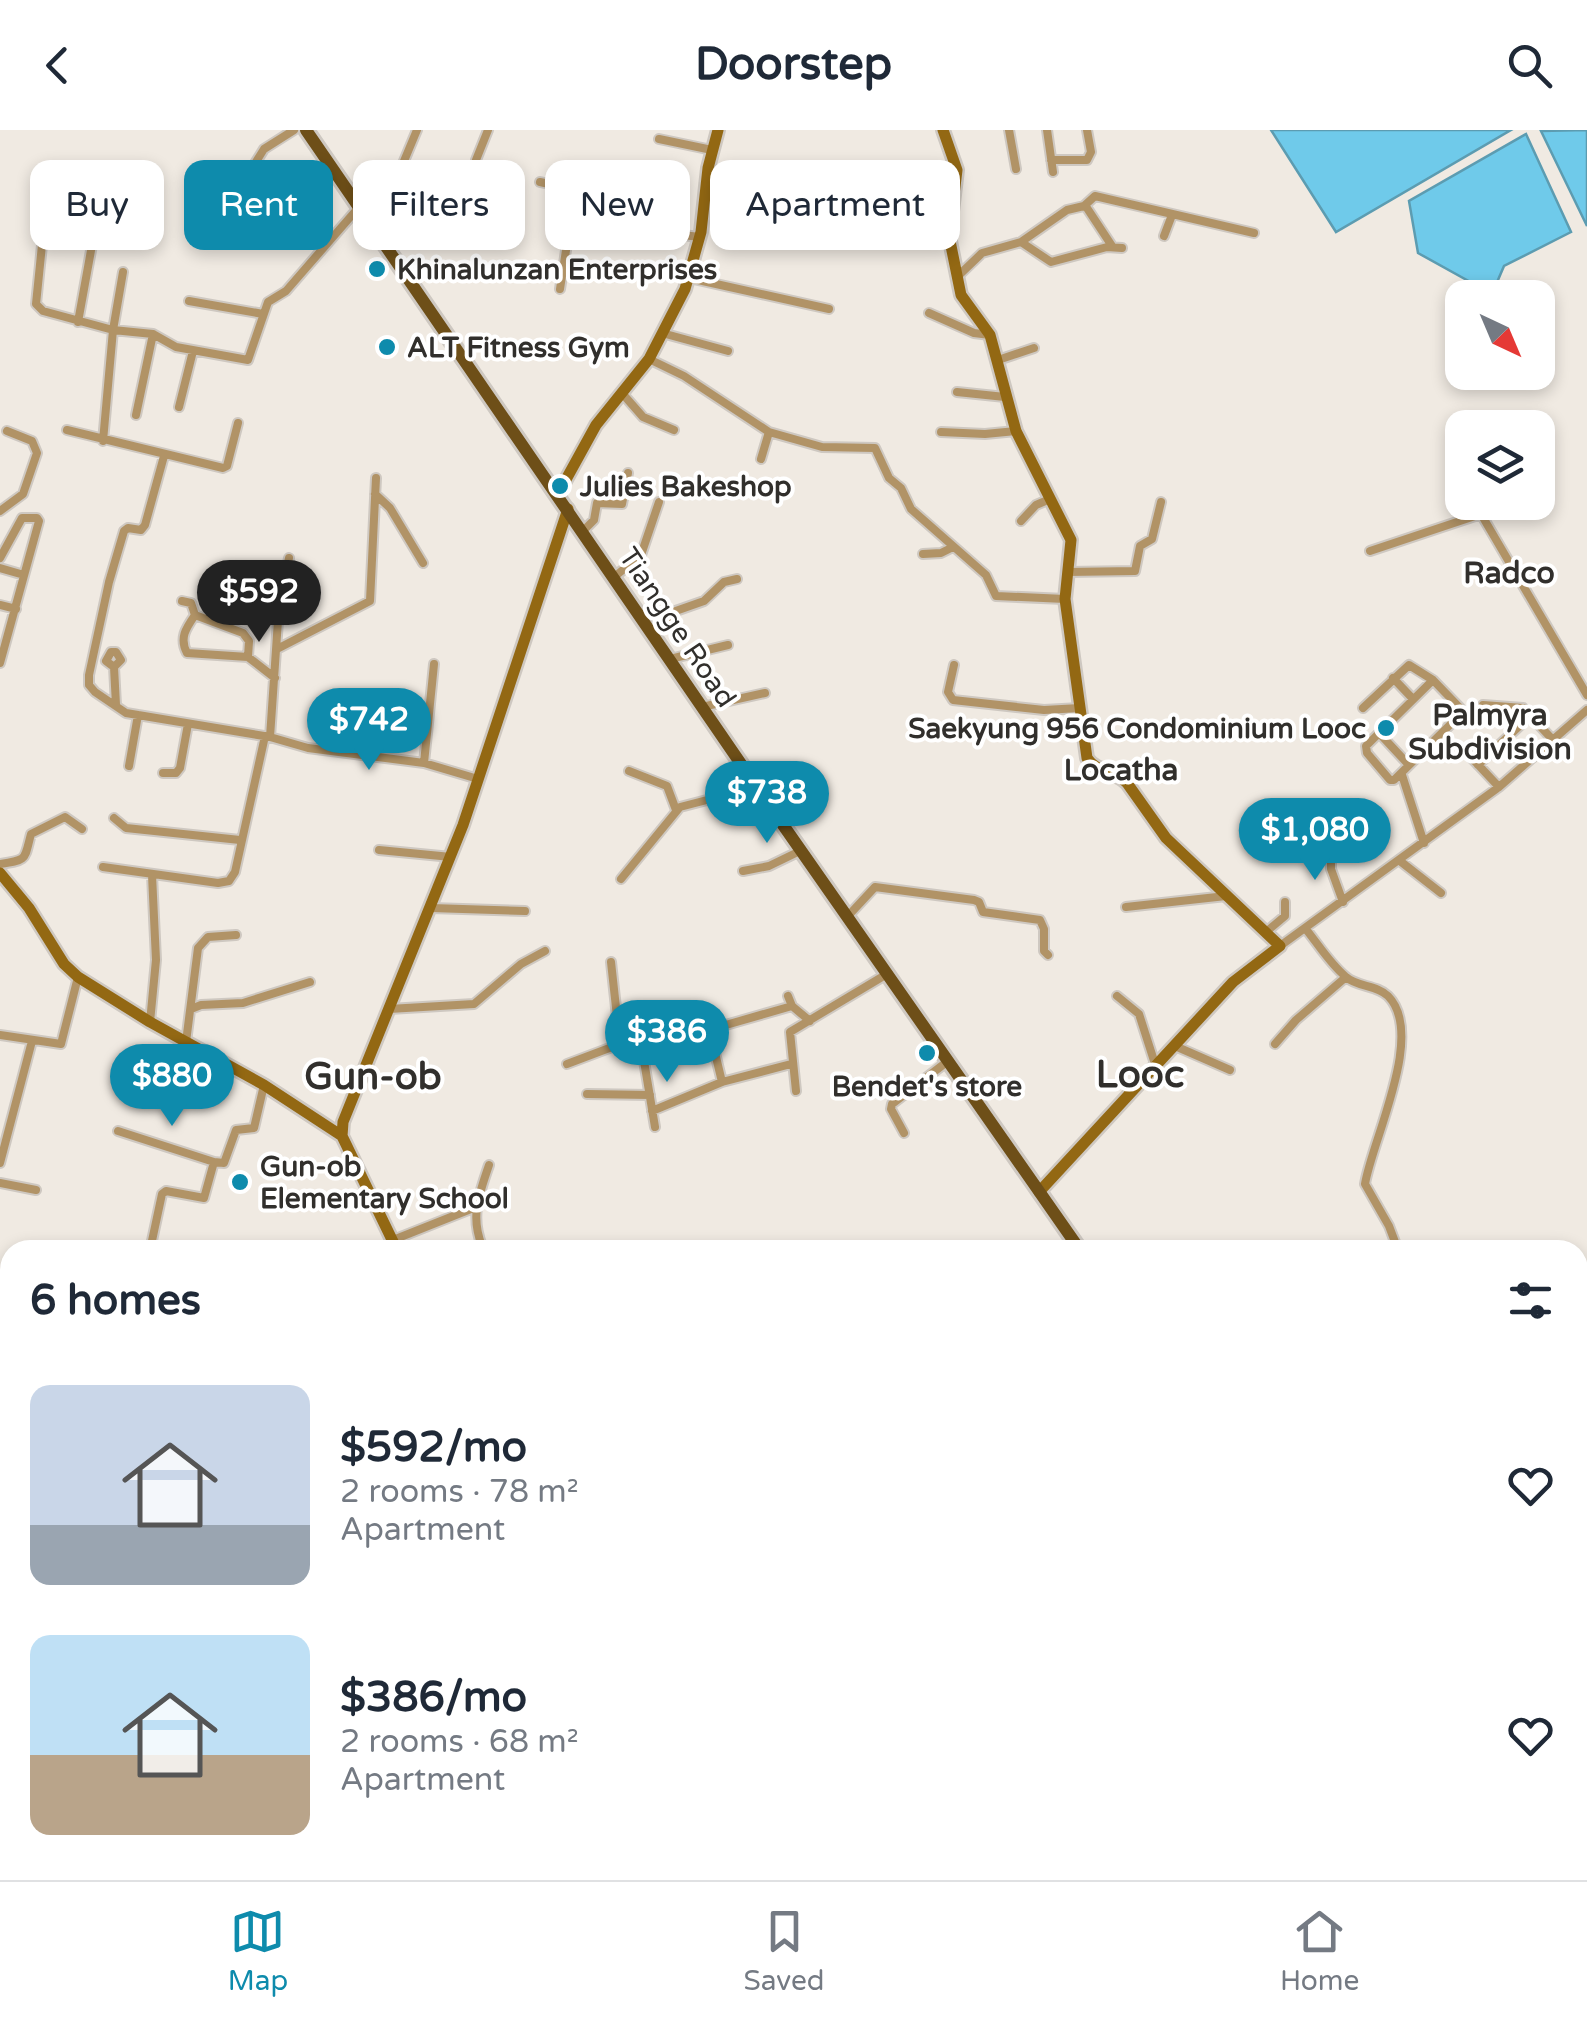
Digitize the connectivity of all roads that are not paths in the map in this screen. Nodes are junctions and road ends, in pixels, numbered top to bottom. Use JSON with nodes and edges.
{"nodes":[{"id":1,"x":294,"y":130,"type":"edge"},
{"id":2,"x":306,"y":130,"type":"edge"},
{"id":3,"x":417,"y":130,"type":"edge"},
{"id":4,"x":488,"y":130,"type":"edge"},
{"id":5,"x":718,"y":130,"type":"edge"},
{"id":6,"x":944,"y":130,"type":"edge"},
{"id":7,"x":1009,"y":130,"type":"edge"},
{"id":8,"x":1046,"y":130,"type":"edge"},
{"id":9,"x":1087,"y":130,"type":"edge"},
{"id":10,"x":659,"y":139,"type":"dead end"},
{"id":11,"x":712,"y":150,"type":"junction"},
{"id":12,"x":257,"y":160,"type":"edge"},
{"id":13,"x":404,"y":160,"type":"edge"},
{"id":14,"x":476,"y":160,"type":"dead end"},
{"id":15,"x":1051,"y":160,"type":"junction"},
{"id":16,"x":1016,"y":169,"type":"dead end"},
{"id":17,"x":1053,"y":172,"type":"dead end"},
{"id":18,"x":540,"y":182,"type":"dead end"},
{"id":19,"x":545,"y":183,"type":"edge"},
{"id":20,"x":353,"y":198,"type":"edge"},
{"id":21,"x":1086,"y":205,"type":"junction"},
{"id":22,"x":353,"y":214,"type":"edge"},
{"id":23,"x":1172,"y":215,"type":"junction"},
{"id":24,"x":1254,"y":233,"type":"dead end"},
{"id":25,"x":690,"y":236,"type":"edge"},
{"id":26,"x":1164,"y":236,"type":"dead end"},
{"id":27,"x":700,"y":237,"type":"junction"},
{"id":28,"x":1021,"y":242,"type":"junction"},
{"id":29,"x":41,"y":250,"type":"edge"},
{"id":30,"x":91,"y":250,"type":"edge"},
{"id":31,"x":389,"y":250,"type":"edge"},
{"id":32,"x":566,"y":250,"type":"edge"},
{"id":33,"x":123,"y":272,"type":"dead end"},
{"id":34,"x":958,"y":277,"type":"junction"},
{"id":35,"x":689,"y":278,"type":"junction"},
{"id":36,"x":560,"y":289,"type":"dead end"},
{"id":37,"x":189,"y":301,"type":"dead end"},
{"id":38,"x":829,"y":308,"type":"dead end"},
{"id":39,"x":929,"y":313,"type":"dead end"},
{"id":40,"x":263,"y":314,"type":"junction"},
{"id":41,"x":78,"y":322,"type":"junction"},
{"id":42,"x":113,"y":330,"type":"junction"},
{"id":43,"x":662,"y":333,"type":"junction"},
{"id":44,"x":153,"y":334,"type":"junction"},
{"id":45,"x":990,"y":335,"type":"junction"},
{"id":46,"x":1034,"y":348,"type":"dead end"},
{"id":47,"x":193,"y":351,"type":"junction"},
{"id":48,"x":728,"y":351,"type":"dead end"},
{"id":49,"x":649,"y":359,"type":"junction"},
{"id":50,"x":998,"y":360,"type":"junction"},
{"id":51,"x":621,"y":392,"type":"junction"},
{"id":52,"x":957,"y":392,"type":"dead end"},
{"id":53,"x":1005,"y":397,"type":"junction"},
{"id":54,"x":179,"y":407,"type":"dead end"},
{"id":55,"x":136,"y":414,"type":"dead end"},
{"id":56,"x":238,"y":423,"type":"dead end"},
{"id":57,"x":68,"y":430,"type":"dead end"},
{"id":58,"x":674,"y":430,"type":"dead end"},
{"id":59,"x":7,"y":431,"type":"dead end"},
{"id":60,"x":1016,"y":431,"type":"junction"},
{"id":61,"x":769,"y":432,"type":"junction"},
{"id":62,"x":941,"y":432,"type":"dead end"},
{"id":63,"x":104,"y":441,"type":"junction"},
{"id":64,"x":164,"y":456,"type":"junction"},
{"id":65,"x":761,"y":459,"type":"dead end"},
{"id":66,"x":628,"y":473,"type":"dead end"},
{"id":67,"x":376,"y":478,"type":"dead end"},
{"id":68,"x":375,"y":494,"type":"junction"},
{"id":69,"x":558,"y":494,"type":"junction"},
{"id":70,"x":1050,"y":498,"type":"junction"},
{"id":71,"x":659,"y":502,"type":"dead end"},
{"id":72,"x":1160,"y":502,"type":"dead end"},
{"id":73,"x":568,"y":510,"type":"junction"},
{"id":74,"x":0,"y":511,"type":"edge"},
{"id":75,"x":1021,"y":521,"type":"dead end"},
{"id":76,"x":582,"y":532,"type":"junction"},
{"id":77,"x":953,"y":547,"type":"junction"},
{"id":78,"x":1370,"y":551,"type":"dead end"},
{"id":79,"x":922,"y":554,"type":"dead end"},
{"id":80,"x":0,"y":558,"type":"edge"},
{"id":81,"x":289,"y":558,"type":"dead end"},
{"id":82,"x":423,"y":563,"type":"dead end"},
{"id":83,"x":0,"y":568,"type":"edge"},
{"id":84,"x":1066,"y":572,"type":"junction"},
{"id":85,"x":24,"y":576,"type":"junction"},
{"id":86,"x":614,"y":578,"type":"junction"},
{"id":87,"x":737,"y":580,"type":"dead end"},
{"id":88,"x":213,"y":591,"type":"dead end"},
{"id":89,"x":1065,"y":599,"type":"junction"},
{"id":90,"x":182,"y":601,"type":"dead end"},
{"id":91,"x":0,"y":605,"type":"edge"},
{"id":92,"x":280,"y":606,"type":"junction"},
{"id":93,"x":16,"y":609,"type":"junction"},
{"id":94,"x":194,"y":615,"type":"junction"},
{"id":95,"x":651,"y":631,"type":"junction"},
{"id":96,"x":3,"y":638,"type":"edge"},
{"id":97,"x":728,"y":645,"type":"dead end"},
{"id":98,"x":277,"y":649,"type":"junction"},
{"id":99,"x":248,"y":656,"type":"junction"},
{"id":100,"x":670,"y":658,"type":"junction"},
{"id":101,"x":0,"y":663,"type":"edge"},
{"id":102,"x":434,"y":664,"type":"dead end"},
{"id":103,"x":954,"y":665,"type":"dead end"},
{"id":104,"x":114,"y":666,"type":"dead end"},
{"id":105,"x":276,"y":678,"type":"junction"},
{"id":106,"x":1393,"y":678,"type":"junction"},
{"id":107,"x":1432,"y":680,"type":"junction"},
{"id":108,"x":765,"y":694,"type":"dead end"},
{"id":109,"x":1587,"y":695,"type":"edge"},
{"id":110,"x":1413,"y":699,"type":"junction"},
{"id":111,"x":1483,"y":705,"type":"dead end"},
{"id":112,"x":116,"y":706,"type":"junction"},
{"id":113,"x":702,"y":707,"type":"junction"},
{"id":114,"x":1080,"y":708,"type":"junction"},
{"id":115,"x":1363,"y":708,"type":"dead end"},
{"id":116,"x":1587,"y":710,"type":"edge"},
{"id":117,"x":138,"y":715,"type":"junction"},
{"id":118,"x":1530,"y":715,"type":"junction"},
{"id":119,"x":188,"y":724,"type":"junction"},
{"id":120,"x":1379,"y":732,"type":"junction"},
{"id":121,"x":268,"y":737,"type":"junction"},
{"id":122,"x":1554,"y":740,"type":"junction"},
{"id":123,"x":1468,"y":754,"type":"dead end"},
{"id":124,"x":424,"y":763,"type":"junction"},
{"id":125,"x":1408,"y":764,"type":"junction"},
{"id":126,"x":1478,"y":764,"type":"junction"},
{"id":127,"x":129,"y":766,"type":"dead end"},
{"id":128,"x":629,"y":771,"type":"dead end"},
{"id":129,"x":163,"y":772,"type":"dead end"},
{"id":130,"x":1402,"y":775,"type":"junction"},
{"id":131,"x":478,"y":779,"type":"junction"},
{"id":132,"x":757,"y":787,"type":"junction"},
{"id":133,"x":1499,"y":787,"type":"junction"},
{"id":134,"x":676,"y":810,"type":"junction"},
{"id":135,"x":114,"y":818,"type":"dead end"},
{"id":136,"x":82,"y":828,"type":"dead end"},
{"id":137,"x":240,"y":840,"type":"junction"},
{"id":138,"x":1424,"y":843,"type":"junction"},
{"id":139,"x":379,"y":850,"type":"dead end"},
{"id":140,"x":802,"y":850,"type":"junction"},
{"id":141,"x":1331,"y":856,"type":"dead end"},
{"id":142,"x":451,"y":857,"type":"junction"},
{"id":143,"x":1400,"y":861,"type":"junction"},
{"id":144,"x":0,"y":864,"type":"edge"},
{"id":145,"x":103,"y":867,"type":"dead end"},
{"id":146,"x":742,"y":872,"type":"dead end"},
{"id":147,"x":0,"y":873,"type":"edge"},
{"id":148,"x":152,"y":875,"type":"junction"},
{"id":149,"x":620,"y":880,"type":"dead end"},
{"id":150,"x":1442,"y":894,"type":"dead end"},
{"id":151,"x":1226,"y":896,"type":"junction"},
{"id":152,"x":1285,"y":902,"type":"dead end"},
{"id":153,"x":1343,"y":902,"type":"junction"},
{"id":154,"x":1126,"y":907,"type":"dead end"},
{"id":155,"x":431,"y":908,"type":"junction"},
{"id":156,"x":525,"y":911,"type":"dead end"},
{"id":157,"x":848,"y":916,"type":"junction"},
{"id":158,"x":1305,"y":928,"type":"junction"},
{"id":159,"x":1266,"y":932,"type":"junction"},
{"id":160,"x":236,"y":935,"type":"dead end"},
{"id":161,"x":1280,"y":946,"type":"junction"},
{"id":162,"x":545,"y":951,"type":"dead end"},
{"id":163,"x":1048,"y":955,"type":"dead end"},
{"id":164,"x":611,"y":962,"type":"dead end"},
{"id":165,"x":888,"y":974,"type":"junction"},
{"id":166,"x":78,"y":976,"type":"junction"},
{"id":167,"x":1346,"y":976,"type":"junction"},
{"id":168,"x":310,"y":982,"type":"dead end"},
{"id":169,"x":788,"y":996,"type":"dead end"},
{"id":170,"x":1116,"y":996,"type":"dead end"},
{"id":171,"x":792,"y":1006,"type":"junction"},
{"id":172,"x":191,"y":1009,"type":"junction"},
{"id":173,"x":389,"y":1009,"type":"junction"},
{"id":174,"x":810,"y":1021,"type":"junction"},
{"id":175,"x":150,"y":1022,"type":"junction"},
{"id":176,"x":710,"y":1032,"type":"junction"},
{"id":177,"x":0,"y":1035,"type":"edge"},
{"id":178,"x":32,"y":1041,"type":"junction"},
{"id":179,"x":186,"y":1042,"type":"junction"},
{"id":180,"x":620,"y":1044,"type":"junction"},
{"id":181,"x":1276,"y":1044,"type":"dead end"},
{"id":182,"x":1175,"y":1046,"type":"junction"},
{"id":183,"x":642,"y":1049,"type":"junction"},
{"id":184,"x":948,"y":1062,"type":"junction"},
{"id":185,"x":568,"y":1064,"type":"dead end"},
{"id":186,"x":791,"y":1064,"type":"junction"},
{"id":187,"x":1156,"y":1067,"type":"junction"},
{"id":188,"x":1230,"y":1070,"type":"dead end"},
{"id":189,"x":722,"y":1082,"type":"junction"},
{"id":190,"x":264,"y":1085,"type":"junction"},
{"id":191,"x":796,"y":1091,"type":"dead end"},
{"id":192,"x":587,"y":1094,"type":"dead end"},
{"id":193,"x":650,"y":1095,"type":"junction"},
{"id":194,"x":652,"y":1111,"type":"junction"},
{"id":195,"x":655,"y":1127,"type":"dead end"},
{"id":196,"x":118,"y":1131,"type":"dead end"},
{"id":197,"x":904,"y":1133,"type":"dead end"},
{"id":198,"x":342,"y":1136,"type":"junction"},
{"id":199,"x":214,"y":1162,"type":"junction"},
{"id":200,"x":0,"y":1163,"type":"edge"},
{"id":201,"x":489,"y":1165,"type":"dead end"},
{"id":202,"x":0,"y":1183,"type":"edge"},
{"id":203,"x":36,"y":1190,"type":"dead end"},
{"id":204,"x":1039,"y":1192,"type":"junction"},
{"id":205,"x":476,"y":1207,"type":"junction"},
{"id":206,"x":152,"y":1240,"type":"edge"},
{"id":207,"x":393,"y":1240,"type":"edge"},
{"id":208,"x":406,"y":1240,"type":"edge"},
{"id":209,"x":480,"y":1240,"type":"edge"},
{"id":210,"x":1073,"y":1240,"type":"edge"},
{"id":211,"x":1395,"y":1240,"type":"edge"}],
"edges":[{"from":1,"to":12,"type":"street"},
{"from":2,"to":20,"type":"main road","name":"Tiangge Road"},
{"from":3,"to":13,"type":"street"},
{"from":4,"to":14,"type":"street"},
{"from":5,"to":11,"type":"street"},
{"from":6,"to":34,"type":"street"},
{"from":7,"to":16,"type":"street"},
{"from":8,"to":15,"type":"street"},
{"from":9,"to":15,"type":"street"},
{"from":10,"to":11,"type":"street"},
{"from":11,"to":27,"type":"street"},
{"from":15,"to":17,"type":"street"},
{"from":18,"to":19,"type":"street"},
{"from":21,"to":23,"type":"street"},
{"from":21,"to":28,"type":"street"},
{"from":21,"to":28,"type":"street"},
{"from":22,"to":40,"type":"street"},
{"from":23,"to":24,"type":"street"},
{"from":23,"to":26,"type":"street"},
{"from":25,"to":27,"type":"street"},
{"from":27,"to":35,"type":"street"},
{"from":28,"to":34,"type":"street"},
{"from":29,"to":41,"type":"street"},
{"from":30,"to":41,"type":"street"},
{"from":31,"to":69,"type":"main road","name":"Tiangge Road"},
{"from":32,"to":36,"type":"street"},
{"from":33,"to":42,"type":"street"},
{"from":34,"to":45,"type":"street"},
{"from":35,"to":38,"type":"street"},
{"from":35,"to":43,"type":"street"},
{"from":37,"to":40,"type":"street"},
{"from":39,"to":45,"type":"street"},
{"from":40,"to":47,"type":"street"},
{"from":41,"to":42,"type":"street"},
{"from":42,"to":44,"type":"street"},
{"from":42,"to":63,"type":"street"},
{"from":43,"to":48,"type":"street"},
{"from":43,"to":49,"type":"street"},
{"from":44,"to":47,"type":"street"},
{"from":44,"to":55,"type":"street"},
{"from":45,"to":50,"type":"street"},
{"from":46,"to":50,"type":"street"},
{"from":47,"to":54,"type":"street"},
{"from":49,"to":51,"type":"street"},
{"from":49,"to":61,"type":"street"},
{"from":50,"to":53,"type":"street"},
{"from":51,"to":58,"type":"street"},
{"from":51,"to":69,"type":"street"},
{"from":52,"to":53,"type":"street"},
{"from":53,"to":60,"type":"street"},
{"from":56,"to":64,"type":"street"},
{"from":57,"to":63,"type":"street"},
{"from":59,"to":74,"type":"street"},
{"from":60,"to":62,"type":"street"},
{"from":60,"to":70,"type":"street"},
{"from":61,"to":65,"type":"street"},
{"from":61,"to":77,"type":"street"},
{"from":63,"to":64,"type":"street"},
{"from":64,"to":112,"type":"street"},
{"from":66,"to":76,"type":"street"},
{"from":67,"to":68,"type":"street"},
{"from":68,"to":82,"type":"street"},
{"from":68,"to":98,"type":"street"},
{"from":69,"to":73,"type":"main road","name":"Tiangge Road"},
{"from":70,"to":75,"type":"street"},
{"from":70,"to":84,"type":"street"},
{"from":71,"to":86,"type":"street"},
{"from":72,"to":84,"type":"street"},
{"from":73,"to":76,"type":"main road","name":"Tiangge Road"},
{"from":73,"to":131,"type":"street"},
{"from":76,"to":86,"type":"main road","name":"Tiangge Road"},
{"from":77,"to":79,"type":"street"},
{"from":77,"to":89,"type":"street"},
{"from":78,"to":109,"type":"street"},
{"from":80,"to":85,"type":"street"},
{"from":81,"to":92,"type":"street"},
{"from":83,"to":85,"type":"street"},
{"from":84,"to":89,"type":"street"},
{"from":85,"to":93,"type":"street"},
{"from":86,"to":95,"type":"main road","name":"Tiangge Road"},
{"from":87,"to":95,"type":"street"},
{"from":88,"to":92,"type":"street"},
{"from":89,"to":114,"type":"street"},
{"from":90,"to":94,"type":"street"},
{"from":91,"to":93,"type":"street"},
{"from":92,"to":98,"type":"street"},
{"from":93,"to":96,"type":"street"},
{"from":94,"to":99,"type":"street"},
{"from":94,"to":99,"type":"street"},
{"from":95,"to":100,"type":"main road","name":"Tiangge Road"},
{"from":96,"to":101,"type":"street"},
{"from":97,"to":100,"type":"street"},
{"from":98,"to":105,"type":"street"},
{"from":99,"to":105,"type":"street"},
{"from":100,"to":113,"type":"main road","name":"Tiangge Road"},
{"from":102,"to":124,"type":"street"},
{"from":103,"to":114,"type":"street"},
{"from":104,"to":112,"type":"street"},
{"from":105,"to":121,"type":"street"},
{"from":106,"to":107,"type":"street"},
{"from":106,"to":110,"type":"street"},
{"from":106,"to":115,"type":"street"},
{"from":107,"to":110,"type":"street"},
{"from":107,"to":125,"type":"street"},
{"from":108,"to":113,"type":"street"},
{"from":110,"to":120,"type":"street"},
{"from":111,"to":118,"type":"street"},
{"from":112,"to":117,"type":"street"},
{"from":113,"to":132,"type":"main road","name":"Tiangge Road"},
{"from":114,"to":151,"type":"street"},
{"from":116,"to":122,"type":"street"},
{"from":117,"to":119,"type":"street"},
{"from":117,"to":127,"type":"street"},
{"from":118,"to":122,"type":"street"},
{"from":118,"to":126,"type":"street"},
{"from":119,"to":121,"type":"street"},
{"from":119,"to":129,"type":"street"},
{"from":120,"to":125,"type":"street"},
{"from":120,"to":130,"type":"street"},
{"from":121,"to":124,"type":"street"},
{"from":121,"to":137,"type":"street"},
{"from":122,"to":133,"type":"street"},
{"from":123,"to":126,"type":"street"},
{"from":124,"to":131,"type":"street"},
{"from":125,"to":130,"type":"street"},
{"from":126,"to":133,"type":"street"},
{"from":128,"to":134,"type":"street"},
{"from":130,"to":138,"type":"street"},
{"from":131,"to":142,"type":"street"},
{"from":132,"to":134,"type":"street"},
{"from":132,"to":140,"type":"main road","name":"Tiangge Road"},
{"from":133,"to":138,"type":"street"},
{"from":134,"to":149,"type":"street"},
{"from":135,"to":137,"type":"street"},
{"from":136,"to":144,"type":"street"},
{"from":137,"to":148,"type":"street"},
{"from":138,"to":143,"type":"street"},
{"from":139,"to":142,"type":"street"},
{"from":140,"to":146,"type":"street"},
{"from":140,"to":157,"type":"main road","name":"Tiangge Road"},
{"from":141,"to":153,"type":"street"},
{"from":142,"to":155,"type":"street"},
{"from":143,"to":150,"type":"street"},
{"from":143,"to":153,"type":"street"},
{"from":145,"to":148,"type":"street"},
{"from":147,"to":166,"type":"street"},
{"from":148,"to":175,"type":"street"},
{"from":151,"to":154,"type":"street"},
{"from":151,"to":159,"type":"street"},
{"from":152,"to":159,"type":"street"},
{"from":153,"to":158,"type":"street"},
{"from":155,"to":156,"type":"street"},
{"from":155,"to":173,"type":"street"},
{"from":157,"to":163,"type":"street"},
{"from":157,"to":165,"type":"main road","name":"Tiangge Road"},
{"from":158,"to":161,"type":"street"},
{"from":158,"to":167,"type":"street"},
{"from":159,"to":161,"type":"street"},
{"from":160,"to":172,"type":"street"},
{"from":161,"to":182,"type":"street"},
{"from":162,"to":173,"type":"street"},
{"from":164,"to":180,"type":"street"},
{"from":165,"to":174,"type":"street"},
{"from":165,"to":184,"type":"main road","name":"Tiangge Road"},
{"from":166,"to":175,"type":"street"},
{"from":166,"to":178,"type":"street"},
{"from":167,"to":181,"type":"street"},
{"from":167,"to":211,"type":"street"},
{"from":168,"to":172,"type":"street"},
{"from":169,"to":171,"type":"street"},
{"from":170,"to":187,"type":"street"},
{"from":171,"to":174,"type":"street"},
{"from":171,"to":176,"type":"street"},
{"from":172,"to":179,"type":"street"},
{"from":173,"to":198,"type":"street"},
{"from":174,"to":186,"type":"street"},
{"from":175,"to":179,"type":"street"},
{"from":176,"to":183,"type":"street"},
{"from":176,"to":189,"type":"street"},
{"from":177,"to":178,"type":"street"},
{"from":178,"to":200,"type":"street"},
{"from":179,"to":190,"type":"street"},
{"from":180,"to":183,"type":"street"},
{"from":180,"to":185,"type":"street"},
{"from":182,"to":187,"type":"street"},
{"from":182,"to":188,"type":"street"},
{"from":183,"to":193,"type":"street"},
{"from":184,"to":197,"type":"street"},
{"from":184,"to":204,"type":"main road","name":"Tiangge Road"},
{"from":186,"to":189,"type":"street"},
{"from":186,"to":191,"type":"street"},
{"from":187,"to":204,"type":"street"},
{"from":189,"to":194,"type":"street"},
{"from":190,"to":198,"type":"street"},
{"from":190,"to":199,"type":"street"},
{"from":192,"to":193,"type":"street"},
{"from":193,"to":194,"type":"street"},
{"from":194,"to":195,"type":"street"},
{"from":196,"to":199,"type":"street"},
{"from":198,"to":207,"type":"street"},
{"from":199,"to":206,"type":"street"},
{"from":201,"to":205,"type":"street"},
{"from":202,"to":203,"type":"street"},
{"from":204,"to":210,"type":"main road","name":"Tiangge Road"},
{"from":205,"to":208,"type":"street"},
{"from":205,"to":209,"type":"street"}]}
